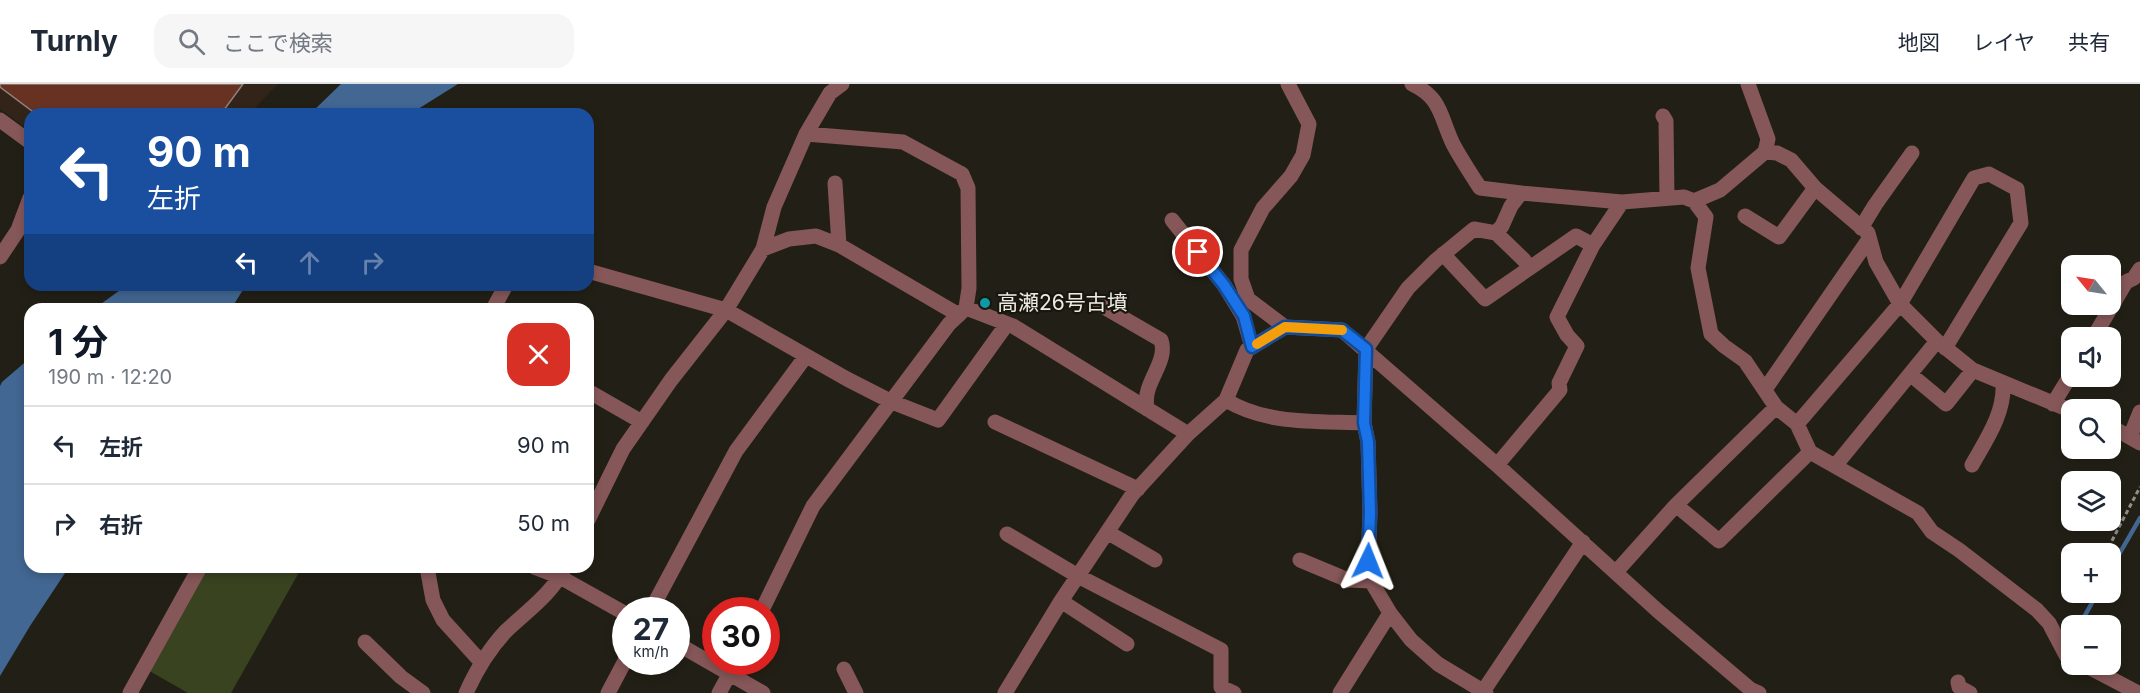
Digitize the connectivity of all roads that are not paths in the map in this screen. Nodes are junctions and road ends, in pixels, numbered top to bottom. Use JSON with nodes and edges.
{"nodes":[{"id":1,"x":842,"y":84,"type":"edge"},
{"id":2,"x":1288,"y":84,"type":"edge"},
{"id":3,"x":1413,"y":84,"type":"edge"},
{"id":4,"x":1748,"y":84,"type":"edge"},
{"id":5,"x":1663,"y":116,"type":"dead end"},
{"id":6,"x":0,"y":120,"type":"edge"},
{"id":7,"x":806,"y":134,"type":"junction"},
{"id":8,"x":24,"y":138,"type":"edge"},
{"id":9,"x":1765,"y":152,"type":"junction"},
{"id":10,"x":1912,"y":153,"type":"dead end"},
{"id":11,"x":835,"y":183,"type":"dead end"},
{"id":12,"x":1815,"y":188,"type":"junction"},
{"id":13,"x":1521,"y":193,"type":"junction"},
{"id":14,"x":1667,"y":198,"type":"junction"},
{"id":15,"x":1694,"y":201,"type":"junction"},
{"id":16,"x":1622,"y":202,"type":"junction"},
{"id":17,"x":24,"y":214,"type":"edge"},
{"id":18,"x":1744,"y":216,"type":"dead end"},
{"id":19,"x":1172,"y":220,"type":"dead end"},
{"id":20,"x":1496,"y":233,"type":"junction"},
{"id":21,"x":1865,"y":233,"type":"junction"},
{"id":22,"x":839,"y":245,"type":"junction"},
{"id":23,"x":1593,"y":245,"type":"junction"},
{"id":24,"x":763,"y":249,"type":"junction"},
{"id":25,"x":1443,"y":254,"type":"junction"},
{"id":26,"x":0,"y":257,"type":"edge"},
{"id":27,"x":1529,"y":267,"type":"junction"},
{"id":28,"x":2140,"y":269,"type":"edge"},
{"id":29,"x":594,"y":273,"type":"edge"},
{"id":30,"x":1097,"y":303,"type":"dead end"},
{"id":31,"x":1900,"y":304,"type":"junction"},
{"id":32,"x":726,"y":310,"type":"junction"},
{"id":33,"x":962,"y":312,"type":"junction"},
{"id":34,"x":1007,"y":324,"type":"junction"},
{"id":35,"x":1285,"y":327,"type":"junction"},
{"id":36,"x":2099,"y":327,"type":"edge"},
{"id":37,"x":1941,"y":344,"type":"junction"},
{"id":38,"x":1252,"y":347,"type":"junction"},
{"id":39,"x":1366,"y":349,"type":"junction"},
{"id":40,"x":806,"y":356,"type":"junction"},
{"id":41,"x":1973,"y":370,"type":"junction"},
{"id":42,"x":1910,"y":374,"type":"junction"},
{"id":43,"x":2003,"y":383,"type":"junction"},
{"id":44,"x":2063,"y":387,"type":"edge"},
{"id":45,"x":1766,"y":388,"type":"junction"},
{"id":46,"x":594,"y":394,"type":"edge"},
{"id":47,"x":1226,"y":400,"type":"junction"},
{"id":48,"x":892,"y":402,"type":"junction"},
{"id":49,"x":2053,"y":404,"type":"junction"},
{"id":50,"x":1776,"y":407,"type":"junction"},
{"id":51,"x":2061,"y":407,"type":"edge"},
{"id":52,"x":1147,"y":409,"type":"junction"},
{"id":53,"x":2140,"y":412,"type":"edge"},
{"id":54,"x":642,"y":422,"type":"junction"},
{"id":55,"x":995,"y":422,"type":"dead end"},
{"id":56,"x":1364,"y":423,"type":"junction"},
{"id":57,"x":1797,"y":424,"type":"junction"},
{"id":58,"x":2121,"y":432,"type":"edge"},
{"id":59,"x":1188,"y":434,"type":"junction"},
{"id":60,"x":2135,"y":440,"type":"edge"},
{"id":61,"x":1810,"y":452,"type":"junction"},
{"id":62,"x":1497,"y":465,"type":"junction"},
{"id":63,"x":1972,"y":465,"type":"dead end"},
{"id":64,"x":1834,"y":466,"type":"junction"},
{"id":65,"x":1138,"y":489,"type":"junction"},
{"id":66,"x":1676,"y":506,"type":"junction"},
{"id":67,"x":594,"y":508,"type":"edge"},
{"id":68,"x":1107,"y":532,"type":"junction"},
{"id":69,"x":1007,"y":534,"type":"dead end"},
{"id":70,"x":1583,"y":542,"type":"junction"},
{"id":71,"x":1155,"y":560,"type":"dead end"},
{"id":72,"x":1300,"y":560,"type":"dead end"},
{"id":73,"x":1616,"y":572,"type":"junction"},
{"id":74,"x":197,"y":573,"type":"edge"},
{"id":75,"x":428,"y":573,"type":"edge"},
{"id":76,"x":562,"y":573,"type":"edge"},
{"id":77,"x":564,"y":573,"type":"edge"},
{"id":78,"x":1078,"y":576,"type":"junction"},
{"id":79,"x":1371,"y":581,"type":"junction"},
{"id":80,"x":658,"y":597,"type":"edge"},
{"id":81,"x":768,"y":597,"type":"edge"},
{"id":82,"x":1061,"y":601,"type":"junction"},
{"id":83,"x":612,"y":605,"type":"edge"},
{"id":84,"x":1390,"y":613,"type":"junction"},
{"id":85,"x":365,"y":642,"type":"dead end"},
{"id":86,"x":1127,"y":644,"type":"dead end"},
{"id":87,"x":2061,"y":646,"type":"edge"},
{"id":88,"x":482,"y":663,"type":"junction"},
{"id":89,"x":844,"y":669,"type":"dead end"},
{"id":90,"x":618,"y":675,"type":"edge"},
{"id":91,"x":729,"y":675,"type":"edge"},
{"id":92,"x":742,"y":675,"type":"edge"},
{"id":93,"x":2104,"y":675,"type":"edge"},
{"id":94,"x":1958,"y":682,"type":"dead end"},
{"id":95,"x":1484,"y":692,"type":"edge"},
{"id":96,"x":130,"y":693,"type":"edge"},
{"id":97,"x":423,"y":693,"type":"edge"},
{"id":98,"x":466,"y":693,"type":"edge"},
{"id":99,"x":608,"y":693,"type":"edge"},
{"id":100,"x":719,"y":693,"type":"edge"},
{"id":101,"x":763,"y":693,"type":"edge"},
{"id":102,"x":856,"y":693,"type":"edge"},
{"id":103,"x":1005,"y":693,"type":"edge"},
{"id":104,"x":1234,"y":693,"type":"edge"},
{"id":105,"x":1340,"y":693,"type":"edge"},
{"id":106,"x":1759,"y":693,"type":"edge"},
{"id":107,"x":1970,"y":693,"type":"edge"},
{"id":108,"x":2138,"y":693,"type":"edge"}],
"edges":[{"from":1,"to":7,"type":"street"},
{"from":2,"to":35,"type":"street"},
{"from":3,"to":13,"type":"street"},
{"from":4,"to":9,"type":"street"},
{"from":5,"to":14,"type":"street"},
{"from":6,"to":8,"type":"street"},
{"from":7,"to":24,"type":"street"},
{"from":7,"to":33,"type":"street"},
{"from":9,"to":12,"type":"street"},
{"from":9,"to":15,"type":"street"},
{"from":10,"to":21,"type":"street"},
{"from":11,"to":22,"type":"street"},
{"from":12,"to":18,"type":"street"},
{"from":12,"to":21,"type":"street"},
{"from":13,"to":16,"type":"street"},
{"from":13,"to":20,"type":"street"},
{"from":14,"to":15,"type":"street"},
{"from":14,"to":16,"type":"street"},
{"from":15,"to":45,"type":"street"},
{"from":16,"to":23,"type":"street"},
{"from":17,"to":26,"type":"street"},
{"from":19,"to":38,"type":"street"},
{"from":20,"to":25,"type":"street"},
{"from":20,"to":27,"type":"street"},
{"from":21,"to":31,"type":"street"},
{"from":21,"to":45,"type":"street"},
{"from":22,"to":24,"type":"street"},
{"from":22,"to":33,"type":"street"},
{"from":23,"to":27,"type":"street"},
{"from":23,"to":62,"type":"street"},
{"from":24,"to":32,"type":"street"},
{"from":25,"to":27,"type":"street"},
{"from":25,"to":39,"type":"street"},
{"from":28,"to":36,"type":"street"},
{"from":29,"to":32,"type":"street"},
{"from":30,"to":52,"type":"street"},
{"from":31,"to":37,"type":"street"},
{"from":31,"to":37,"type":"street"},
{"from":31,"to":57,"type":"street"},
{"from":32,"to":40,"type":"street"},
{"from":32,"to":54,"type":"street"},
{"from":33,"to":34,"type":"street"},
{"from":33,"to":48,"type":"street"},
{"from":34,"to":48,"type":"street"},
{"from":34,"to":52,"type":"street"},
{"from":35,"to":38,"type":"street"},
{"from":35,"to":39,"type":"street"},
{"from":37,"to":41,"type":"street"},
{"from":37,"to":42,"type":"street"},
{"from":38,"to":47,"type":"street"},
{"from":39,"to":56,"type":"street"},
{"from":39,"to":62,"type":"street"},
{"from":40,"to":48,"type":"street"},
{"from":40,"to":80,"type":"street"},
{"from":41,"to":42,"type":"street"},
{"from":41,"to":43,"type":"street"},
{"from":42,"to":64,"type":"street"},
{"from":43,"to":49,"type":"street"},
{"from":43,"to":63,"type":"street"},
{"from":44,"to":49,"type":"street"},
{"from":45,"to":50,"type":"street"},
{"from":46,"to":54,"type":"street"},
{"from":47,"to":56,"type":"street"},
{"from":47,"to":59,"type":"street"},
{"from":48,"to":81,"type":"street"},
{"from":49,"to":51,"type":"street"},
{"from":50,"to":57,"type":"street"},
{"from":50,"to":66,"type":"street"},
{"from":52,"to":59,"type":"street"},
{"from":53,"to":60,"type":"street"},
{"from":54,"to":67,"type":"street"},
{"from":55,"to":65,"type":"street"},
{"from":56,"to":79,"type":"street"},
{"from":57,"to":61,"type":"street"},
{"from":58,"to":60,"type":"street"},
{"from":59,"to":65,"type":"street"},
{"from":61,"to":64,"type":"street"},
{"from":61,"to":66,"type":"street"},
{"from":62,"to":70,"type":"street"},
{"from":64,"to":87,"type":"street"},
{"from":65,"to":68,"type":"street"},
{"from":66,"to":73,"type":"street"},
{"from":68,"to":71,"type":"street"},
{"from":68,"to":78,"type":"street"},
{"from":69,"to":78,"type":"street"},
{"from":70,"to":73,"type":"street"},
{"from":70,"to":95,"type":"street"},
{"from":72,"to":79,"type":"street"},
{"from":73,"to":106,"type":"street"},
{"from":74,"to":96,"type":"street"},
{"from":75,"to":88,"type":"street"},
{"from":76,"to":88,"type":"street"},
{"from":77,"to":83,"type":"street"},
{"from":78,"to":82,"type":"street"},
{"from":78,"to":104,"type":"street"},
{"from":79,"to":84,"type":"street"},
{"from":82,"to":86,"type":"street"},
{"from":82,"to":103,"type":"street"},
{"from":84,"to":95,"type":"street"},
{"from":84,"to":105,"type":"street"},
{"from":85,"to":97,"type":"street"},
{"from":88,"to":98,"type":"street"},
{"from":89,"to":102,"type":"street"},
{"from":90,"to":99,"type":"street"},
{"from":91,"to":100,"type":"street"},
{"from":92,"to":101,"type":"street"},
{"from":93,"to":108,"type":"street"},
{"from":94,"to":107,"type":"street"}]}
